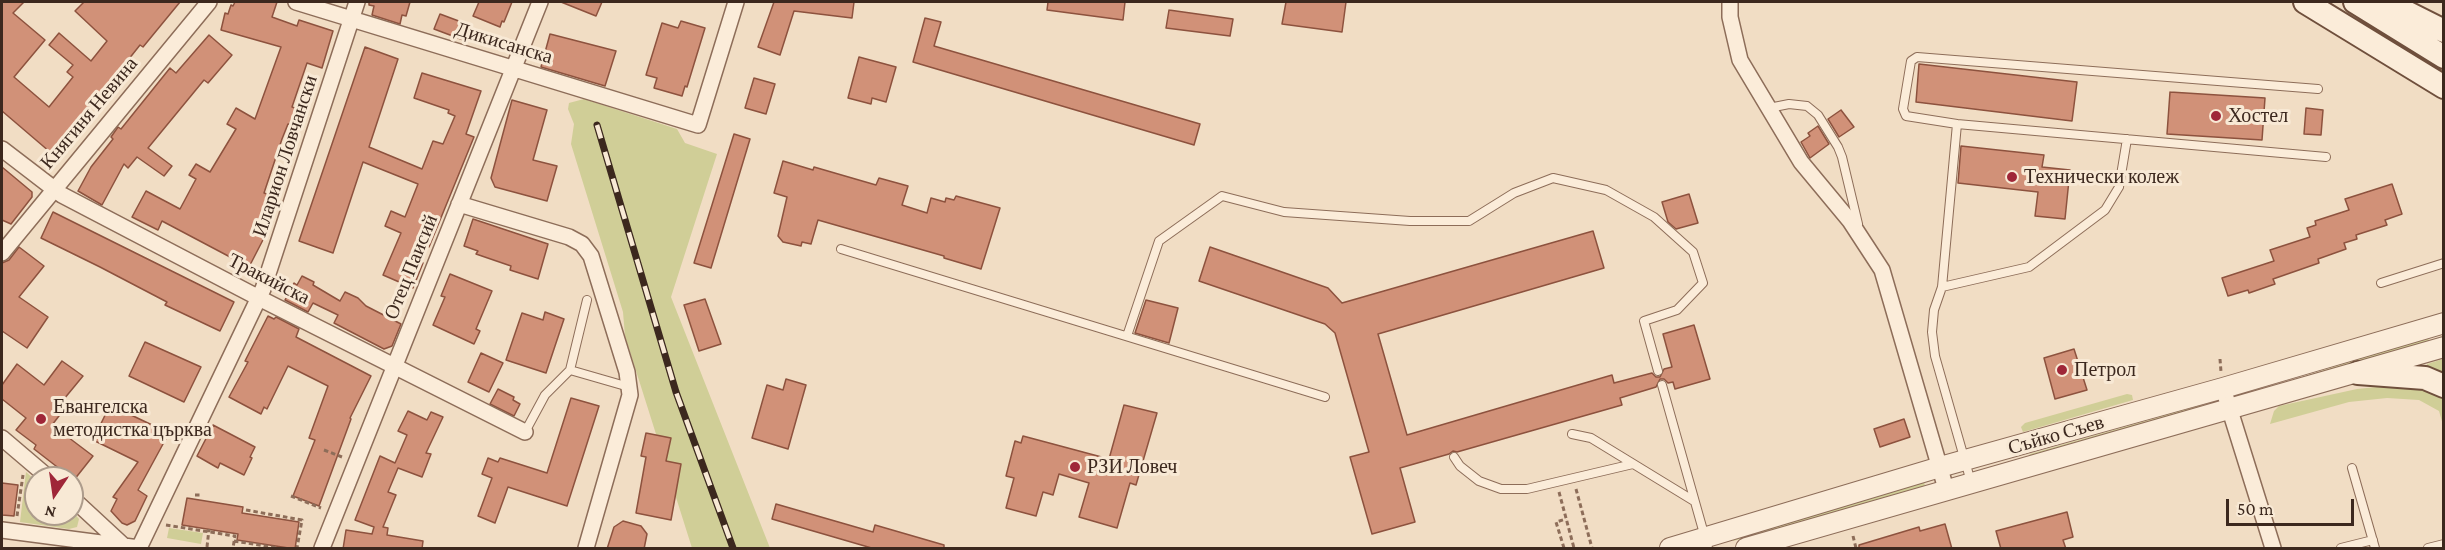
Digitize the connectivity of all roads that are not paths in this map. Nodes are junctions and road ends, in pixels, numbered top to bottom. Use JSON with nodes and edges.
{"nodes":[{"id":1,"x":209,"y":2,"type":"edge"},
{"id":2,"x":296,"y":2,"type":"edge"},
{"id":3,"x":357,"y":2,"type":"edge"},
{"id":4,"x":540,"y":2,"type":"edge"},
{"id":5,"x":736,"y":2,"type":"edge"},
{"id":6,"x":1730,"y":2,"type":"edge"},
{"id":7,"x":2305,"y":2,"type":"edge"},
{"id":8,"x":2355,"y":2,"type":"edge"},
{"id":9,"x":2386,"y":2,"type":"edge"},
{"id":10,"x":352,"y":19,"type":"junction"},
{"id":11,"x":2444,"y":30,"type":"edge"},
{"id":12,"x":2444,"y":57,"type":"edge"},
{"id":13,"x":514,"y":68,"type":"junction"},
{"id":14,"x":2444,"y":87,"type":"edge"},
{"id":15,"x":2318,"y":89,"type":"dead end"},
{"id":16,"x":1769,"y":108,"type":"junction"},
{"id":17,"x":1957,"y":124,"type":"junction"},
{"id":18,"x":2127,"y":139,"type":"junction"},
{"id":19,"x":2,"y":149,"type":"edge"},
{"id":20,"x":2326,"y":157,"type":"dead end"},
{"id":21,"x":53,"y":189,"type":"junction"},
{"id":22,"x":459,"y":204,"type":"junction"},
{"id":23,"x":1861,"y":238,"type":"junction"},
{"id":24,"x":842,"y":249,"type":"dead end"},
{"id":25,"x":2,"y":253,"type":"edge"},
{"id":26,"x":2444,"y":263,"type":"edge"},
{"id":27,"x":2381,"y":283,"type":"dead end"},
{"id":28,"x":1942,"y":287,"type":"junction"},
{"id":29,"x":259,"y":298,"type":"junction"},
{"id":30,"x":587,"y":300,"type":"dead end"},
{"id":31,"x":2444,"y":323,"type":"edge"},
{"id":32,"x":1127,"y":336,"type":"junction"},
{"id":33,"x":2444,"y":347,"type":"edge"},
{"id":34,"x":394,"y":366,"type":"junction"},
{"id":35,"x":570,"y":370,"type":"junction"},
{"id":36,"x":1658,"y":371,"type":"dead end"},
{"id":37,"x":2358,"y":373,"type":"junction"},
{"id":38,"x":2222,"y":381,"type":"junction"},
{"id":39,"x":1662,"y":385,"type":"dead end"},
{"id":40,"x":2444,"y":386,"type":"edge"},
{"id":41,"x":629,"y":387,"type":"junction"},
{"id":42,"x":1325,"y":397,"type":"dead end"},
{"id":43,"x":2230,"y":410,"type":"junction"},
{"id":44,"x":525,"y":432,"type":"joint"},
{"id":45,"x":1572,"y":434,"type":"dead end"},
{"id":46,"x":2,"y":438,"type":"edge"},
{"id":47,"x":1454,"y":457,"type":"dead end"},
{"id":48,"x":1965,"y":461,"type":"junction"},
{"id":49,"x":1633,"y":464,"type":"junction"},
{"id":50,"x":35,"y":466,"type":"edge"},
{"id":51,"x":1940,"y":467,"type":"junction"},
{"id":52,"x":2352,"y":468,"type":"dead end"},
{"id":53,"x":1971,"y":482,"type":"junction"},
{"id":54,"x":1946,"y":489,"type":"junction"},
{"id":55,"x":1694,"y":501,"type":"junction"},
{"id":56,"x":84,"y":508,"type":"edge"},
{"id":57,"x":93,"y":516,"type":"junction"},
{"id":58,"x":2,"y":530,"type":"edge"},
{"id":59,"x":2373,"y":540,"type":"junction"},
{"id":60,"x":35,"y":541,"type":"edge"},
{"id":61,"x":94,"y":543,"type":"junction"},
{"id":62,"x":1706,"y":543,"type":"edge"},
{"id":63,"x":2444,"y":544,"type":"edge"},
{"id":64,"x":134,"y":548,"type":"edge"},
{"id":65,"x":322,"y":549,"type":"edge"},
{"id":66,"x":586,"y":549,"type":"edge"},
{"id":67,"x":1670,"y":549,"type":"edge"},
{"id":68,"x":1746,"y":549,"type":"edge"},
{"id":69,"x":2273,"y":549,"type":"edge"},
{"id":70,"x":2341,"y":549,"type":"edge"},
{"id":71,"x":2376,"y":549,"type":"edge"},
{"id":72,"x":2428,"y":549,"type":"edge"}],
"edges":[{"from":1,"to":21,"type":"street","name":"Княгиня Невина"},
{"from":2,"to":10,"type":"street","name":"Дикисанска"},
{"from":3,"to":10,"type":"street","name":"Иларион Ловчански"},
{"from":4,"to":13,"type":"street","name":"Отец Паисий"},
{"from":5,"to":13,"type":"street","name":"Дикисанска"},
{"from":6,"to":16,"type":"street"},
{"from":7,"to":14,"type":"main road"},
{"from":8,"to":12,"type":"main road"},
{"from":9,"to":11,"type":"main road"},
{"from":10,"to":13,"type":"street","name":"Дикисанска"},
{"from":10,"to":29,"type":"street","name":"Иларион Ловчански"},
{"from":13,"to":22,"type":"street","name":"Отец Паисий"},
{"from":15,"to":17,"type":"lane"},
{"from":16,"to":23,"type":"street"},
{"from":16,"to":23,"type":"lane"},
{"from":17,"to":18,"type":"lane"},
{"from":17,"to":28,"type":"lane"},
{"from":18,"to":20,"type":"lane"},
{"from":18,"to":28,"type":"lane"},
{"from":19,"to":21,"type":"street","name":"Тракийска"},
{"from":21,"to":25,"type":"street","name":"Княгиня Невина"},
{"from":21,"to":29,"type":"street","name":"Тракийска"},
{"from":22,"to":34,"type":"street","name":"Отец Паисий"},
{"from":22,"to":41,"type":"street"},
{"from":23,"to":51,"type":"street"},
{"from":24,"to":32,"type":"lane"},
{"from":26,"to":27,"type":"lane"},
{"from":28,"to":48,"type":"lane"},
{"from":29,"to":34,"type":"street","name":"Тракийска"},
{"from":29,"to":64,"type":"street","name":"Иларион Ловчански"},
{"from":30,"to":35,"type":"lane"},
{"from":31,"to":38,"type":"street","name":"Съйко Съев"},
{"from":32,"to":36,"type":"lane"},
{"from":32,"to":42,"type":"lane"},
{"from":33,"to":37,"type":"street","name":"Съйко Съев"},
{"from":34,"to":44,"type":"street","name":"Тракийска"},
{"from":34,"to":65,"type":"street","name":"Отец Паисий"},
{"from":35,"to":41,"type":"lane"},
{"from":35,"to":44,"type":"lane"},
{"from":37,"to":40,"type":"main road"},
{"from":37,"to":43,"type":"street","name":"Съйко Съев"},
{"from":38,"to":43,"type":"street"},
{"from":38,"to":48,"type":"street","name":"Съйко Съев"},
{"from":39,"to":55,"type":"lane"},
{"from":41,"to":66,"type":"street"},
{"from":43,"to":53,"type":"street","name":"Съйко Съев"},
{"from":43,"to":69,"type":"street"},
{"from":45,"to":49,"type":"lane"},
{"from":46,"to":50,"type":"street"},
{"from":47,"to":49,"type":"lane"},
{"from":48,"to":51,"type":"street","name":"Съйко Съев"},
{"from":48,"to":53,"type":"lane"},
{"from":49,"to":55,"type":"lane"},
{"from":51,"to":54,"type":"street"},
{"from":51,"to":62,"type":"street","name":"Съйко Съев"},
{"from":52,"to":59,"type":"lane"},
{"from":53,"to":54,"type":"street","name":"Съйко Съев"},
{"from":54,"to":68,"type":"street","name":"Съйко Съев"},
{"from":55,"to":62,"type":"lane"},
{"from":56,"to":57,"type":"street"},
{"from":57,"to":61,"type":"street"},
{"from":57,"to":64,"type":"street"},
{"from":58,"to":60,"type":"street"},
{"from":59,"to":70,"type":"lane"},
{"from":59,"to":71,"type":"lane"},
{"from":60,"to":61,"type":"street"},
{"from":61,"to":64,"type":"street"},
{"from":62,"to":67,"type":"street","name":"Съйко Съев"},
{"from":63,"to":72,"type":"lane"}]}
